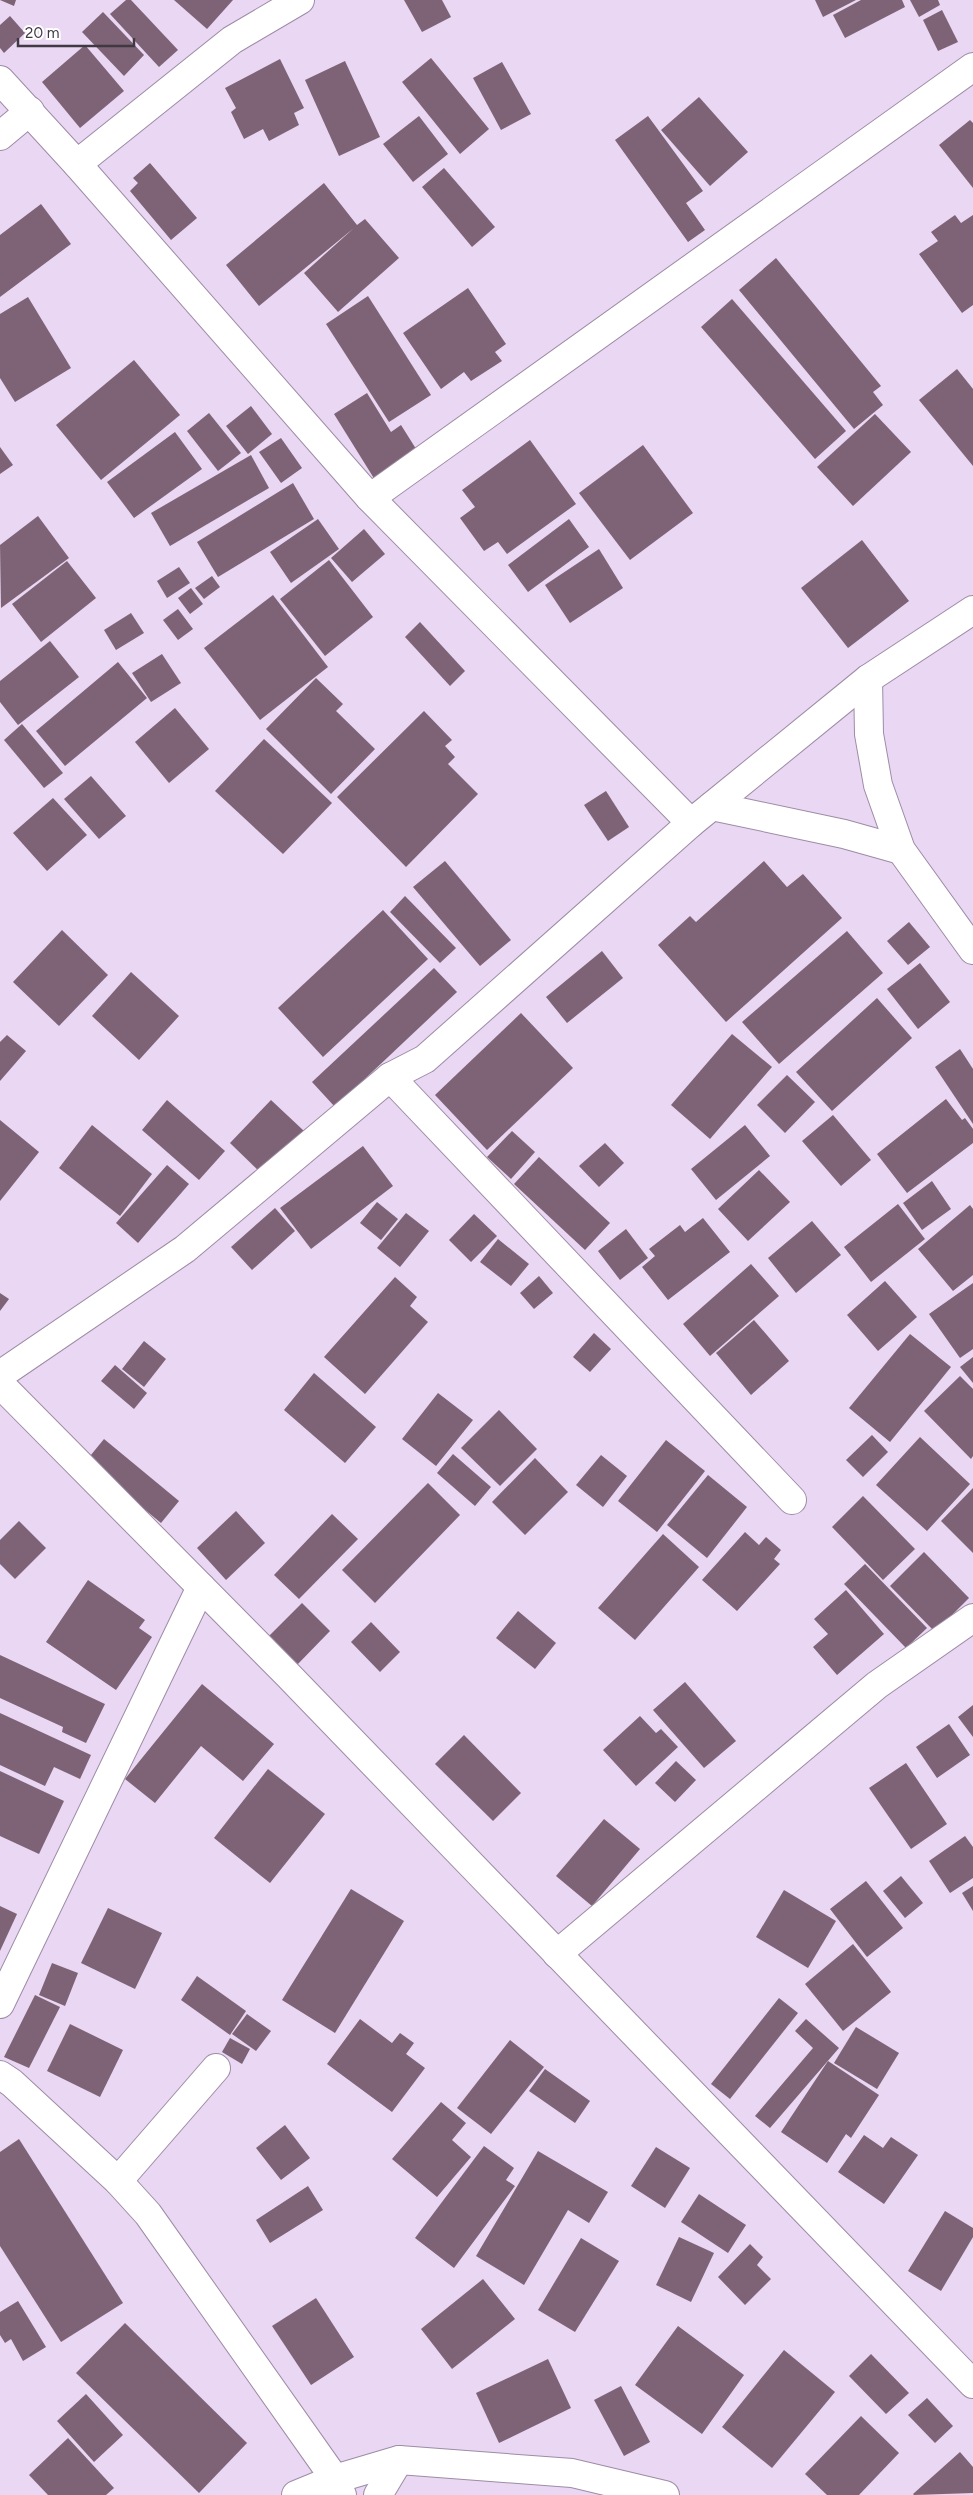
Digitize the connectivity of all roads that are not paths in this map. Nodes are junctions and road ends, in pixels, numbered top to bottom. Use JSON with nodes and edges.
{"nodes":[{"id":1,"x":300,"y":0,"type":"edge"},
{"id":2,"x":973,"y":67,"type":"edge"},
{"id":3,"x":0,"y":80,"type":"edge"},
{"id":4,"x":30,"y":111,"type":"junction"},
{"id":5,"x":0,"y":136,"type":"edge"},
{"id":6,"x":77,"y":164,"type":"junction"},
{"id":7,"x":370,"y":498,"type":"junction"},
{"id":8,"x":973,"y":610,"type":"edge"},
{"id":9,"x":868,"y":679,"type":"junction"},
{"id":10,"x":702,"y":815,"type":"junction"},
{"id":11,"x":901,"y":850,"type":"junction"},
{"id":12,"x":973,"y":950,"type":"edge"},
{"id":13,"x":390,"y":1077,"type":"junction"},
{"id":14,"x":0,"y":1375,"type":"edge"},
{"id":15,"x":0,"y":1384,"type":"edge"},
{"id":16,"x":792,"y":1500,"type":"dead end"},
{"id":17,"x":201,"y":1587,"type":"junction"},
{"id":18,"x":973,"y":1618,"type":"edge"},
{"id":19,"x":557,"y":1954,"type":"junction"},
{"id":20,"x":0,"y":2004,"type":"edge"},
{"id":21,"x":216,"y":2068,"type":"dead end"},
{"id":22,"x":0,"y":2075,"type":"edge"},
{"id":23,"x":118,"y":2182,"type":"junction"},
{"id":24,"x":973,"y":2384,"type":"edge"},
{"id":25,"x":399,"y":2460,"type":"junction"},
{"id":26,"x":339,"y":2487,"type":"edge"},
{"id":27,"x":296,"y":2495,"type":"edge"},
{"id":28,"x":378,"y":2495,"type":"edge"},
{"id":29,"x":665,"y":2495,"type":"edge"}],
"edges":[{"from":1,"to":6,"type":"street"},
{"from":2,"to":7,"type":"street"},
{"from":3,"to":4,"type":"street"},
{"from":4,"to":5,"type":"street"},
{"from":4,"to":6,"type":"street"},
{"from":6,"to":7,"type":"street"},
{"from":7,"to":10,"type":"street"},
{"from":8,"to":9,"type":"street"},
{"from":9,"to":10,"type":"street"},
{"from":9,"to":11,"type":"street"},
{"from":10,"to":11,"type":"street"},
{"from":10,"to":13,"type":"street"},
{"from":11,"to":12,"type":"street"},
{"from":13,"to":14,"type":"street"},
{"from":13,"to":16,"type":"street"},
{"from":15,"to":17,"type":"street"},
{"from":17,"to":19,"type":"street"},
{"from":17,"to":20,"type":"street"},
{"from":18,"to":19,"type":"street"},
{"from":19,"to":24,"type":"street"},
{"from":21,"to":23,"type":"street"},
{"from":22,"to":23,"type":"street"},
{"from":23,"to":26,"type":"street"},
{"from":25,"to":26,"type":"street"},
{"from":25,"to":28,"type":"street"},
{"from":25,"to":29,"type":"street"},
{"from":26,"to":27,"type":"street"}]}
